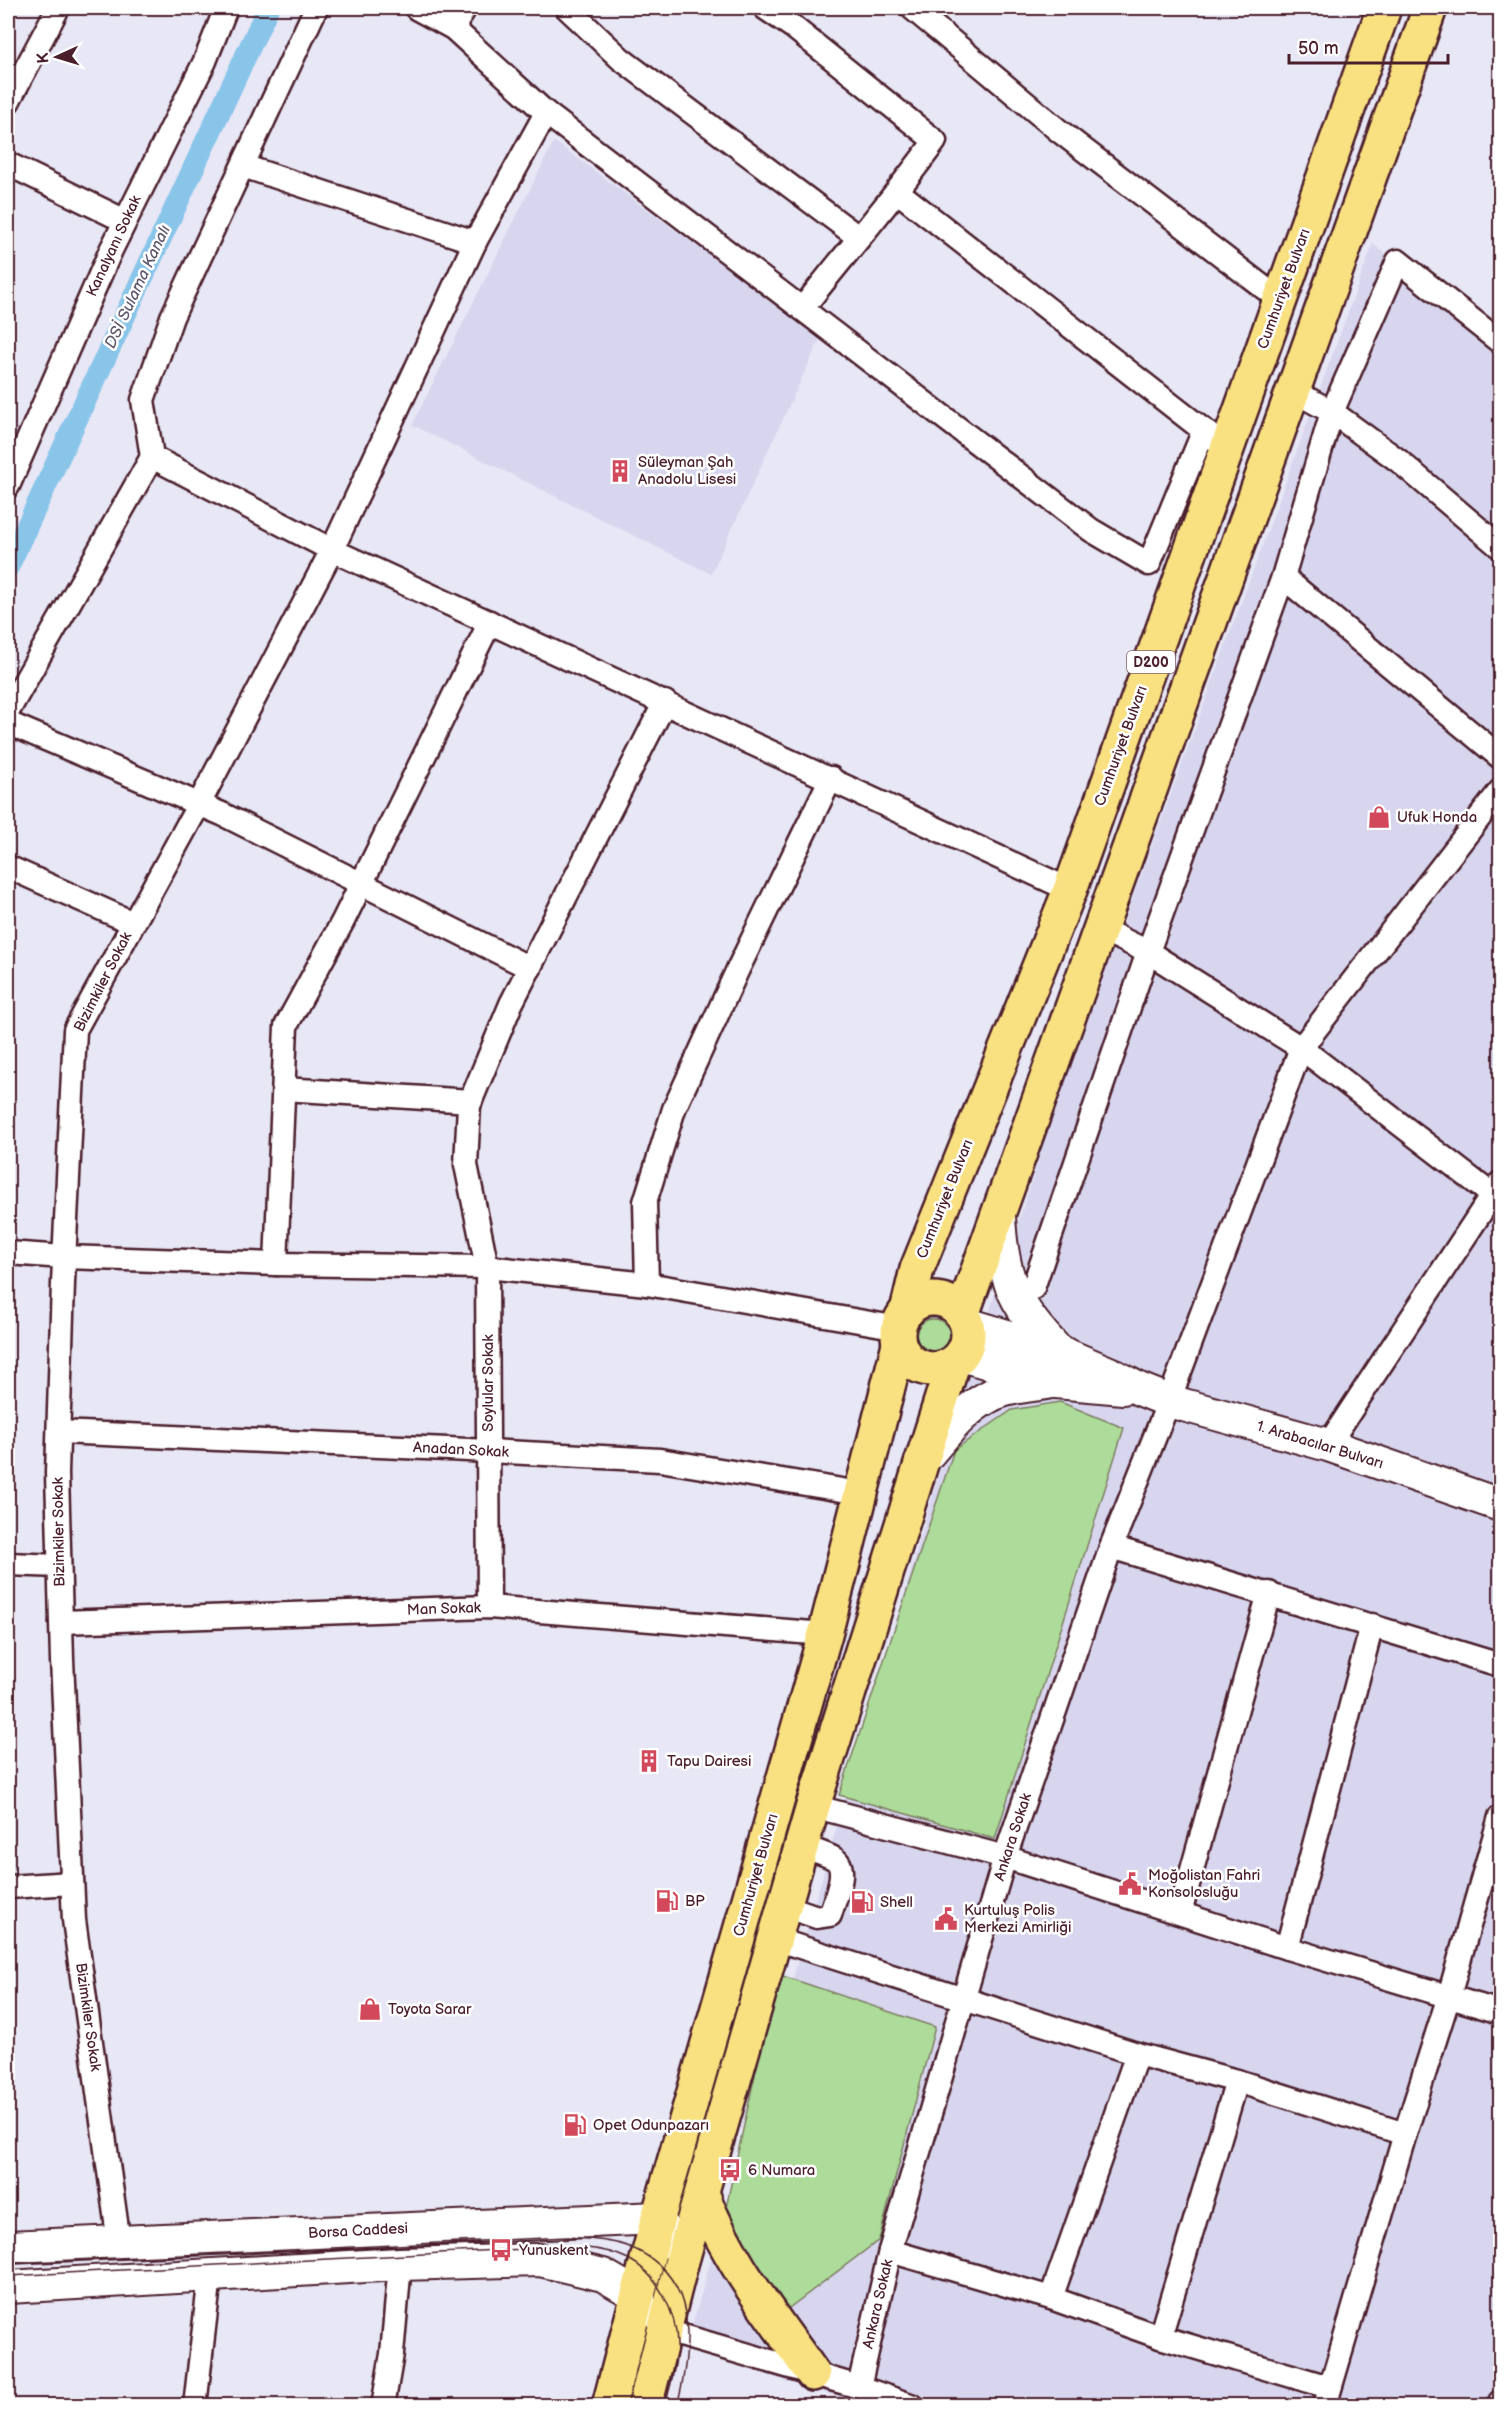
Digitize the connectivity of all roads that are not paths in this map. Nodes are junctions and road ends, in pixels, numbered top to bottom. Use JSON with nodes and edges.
{"nodes":[{"id":1,"x":58,"y":8,"type":"edge"},
{"id":2,"x":226,"y":8,"type":"edge"},
{"id":3,"x":316,"y":8,"type":"edge"},
{"id":4,"x":416,"y":8,"type":"edge"},
{"id":5,"x":465,"y":8,"type":"edge"},
{"id":6,"x":567,"y":8,"type":"edge"},
{"id":7,"x":765,"y":8,"type":"edge"},
{"id":8,"x":912,"y":8,"type":"edge"},
{"id":9,"x":1384,"y":8,"type":"edge"},
{"id":10,"x":1430,"y":8,"type":"edge"},
{"id":11,"x":453,"y":28,"type":"junction"},
{"id":12,"x":8,"y":102,"type":"edge"},
{"id":13,"x":546,"y":113,"type":"junction"},
{"id":14,"x":8,"y":164,"type":"edge"},
{"id":15,"x":243,"y":166,"type":"junction"},
{"id":16,"x":898,"y":192,"type":"junction"},
{"id":17,"x":125,"y":221,"type":"junction"},
{"id":18,"x":858,"y":237,"type":"junction"},
{"id":19,"x":476,"y":242,"type":"junction"},
{"id":20,"x":1280,"y":300,"type":"junction"},
{"id":21,"x":802,"y":309,"type":"junction"},
{"id":22,"x":1500,"y":342,"type":"edge"},
{"id":23,"x":1255,"y":371,"type":"junction"},
{"id":24,"x":1292,"y":390,"type":"junction"},
{"id":25,"x":1332,"y":412,"type":"junction"},
{"id":26,"x":1216,"y":439,"type":"junction"},
{"id":27,"x":152,"y":457,"type":"junction"},
{"id":28,"x":8,"y":486,"type":"edge"},
{"id":29,"x":1500,"y":547,"type":"edge"},
{"id":30,"x":333,"y":549,"type":"junction"},
{"id":31,"x":1282,"y":577,"type":"junction"},
{"id":32,"x":490,"y":622,"type":"junction"},
{"id":33,"x":665,"y":702,"type":"junction"},
{"id":34,"x":8,"y":711,"type":"edge"},
{"id":35,"x":8,"y":723,"type":"edge"},
{"id":36,"x":1500,"y":757,"type":"edge"},
{"id":37,"x":831,"y":778,"type":"junction"},
{"id":38,"x":1500,"y":791,"type":"edge"},
{"id":39,"x":199,"y":804,"type":"junction"},
{"id":40,"x":8,"y":867,"type":"edge"},
{"id":41,"x":362,"y":883,"type":"junction"},
{"id":42,"x":1070,"y":890,"type":"junction"},
{"id":43,"x":133,"y":923,"type":"junction"},
{"id":44,"x":1099,"y":928,"type":"junction"},
{"id":45,"x":1148,"y":951,"type":"junction"},
{"id":46,"x":530,"y":968,"type":"junction"},
{"id":47,"x":1301,"y":1048,"type":"junction"},
{"id":48,"x":284,"y":1089,"type":"junction"},
{"id":49,"x":471,"y":1101,"type":"junction"},
{"id":50,"x":1498,"y":1193,"type":"edge"},
{"id":51,"x":999,"y":1216,"type":"junction"},
{"id":52,"x":8,"y":1253,"type":"edge"},
{"id":53,"x":64,"y":1257,"type":"junction"},
{"id":54,"x":276,"y":1264,"type":"junction"},
{"id":55,"x":487,"y":1267,"type":"junction"},
{"id":56,"x":646,"y":1284,"type":"junction"},
{"id":57,"x":1034,"y":1288,"type":"dead end"},
{"id":58,"x":964,"y":1319,"type":"junction"},
{"id":59,"x":902,"y":1327,"type":"junction"},
{"id":60,"x":957,"y":1359,"type":"junction"},
{"id":61,"x":1058,"y":1367,"type":"junction"},
{"id":62,"x":1169,"y":1401,"type":"junction"},
{"id":63,"x":58,"y":1432,"type":"junction"},
{"id":64,"x":1328,"y":1445,"type":"junction"},
{"id":65,"x":488,"y":1451,"type":"junction"},
{"id":66,"x":921,"y":1462,"type":"junction"},
{"id":67,"x":860,"y":1493,"type":"junction"},
{"id":68,"x":1500,"y":1504,"type":"edge"},
{"id":69,"x":1111,"y":1547,"type":"junction"},
{"id":70,"x":8,"y":1564,"type":"edge"},
{"id":71,"x":59,"y":1566,"type":"junction"},
{"id":72,"x":1269,"y":1593,"type":"junction"},
{"id":73,"x":489,"y":1607,"type":"junction"},
{"id":74,"x":61,"y":1622,"type":"junction"},
{"id":75,"x":1372,"y":1625,"type":"junction"},
{"id":76,"x":825,"y":1634,"type":"junction"},
{"id":77,"x":1500,"y":1665,"type":"edge"},
{"id":78,"x":813,"y":1806,"type":"junction"},
{"id":79,"x":1500,"y":1818,"type":"edge"},
{"id":80,"x":802,"y":1846,"type":"junction"},
{"id":81,"x":1005,"y":1857,"type":"junction"},
{"id":82,"x":72,"y":1883,"type":"junction"},
{"id":83,"x":8,"y":1887,"type":"edge"},
{"id":84,"x":785,"y":1906,"type":"junction"},
{"id":85,"x":1180,"y":1913,"type":"junction"},
{"id":86,"x":775,"y":1939,"type":"junction"},
{"id":87,"x":1287,"y":1948,"type":"junction"},
{"id":88,"x":1449,"y":1996,"type":"junction"},
{"id":89,"x":963,"y":1999,"type":"junction"},
{"id":90,"x":1500,"y":2012,"type":"edge"},
{"id":91,"x":1137,"y":2054,"type":"junction"},
{"id":92,"x":1238,"y":2081,"type":"junction"},
{"id":93,"x":1405,"y":2134,"type":"junction"},
{"id":94,"x":702,"y":2193,"type":"junction"},
{"id":95,"x":658,"y":2218,"type":"junction"},
{"id":96,"x":119,"y":2243,"type":"junction"},
{"id":97,"x":8,"y":2247,"type":"edge"},
{"id":98,"x":890,"y":2251,"type":"junction"},
{"id":99,"x":400,"y":2264,"type":"junction"},
{"id":100,"x":681,"y":2264,"type":"junction"},
{"id":101,"x":210,"y":2276,"type":"junction"},
{"id":102,"x":8,"y":2287,"type":"edge"},
{"id":103,"x":639,"y":2296,"type":"junction"},
{"id":104,"x":1051,"y":2298,"type":"junction"},
{"id":105,"x":666,"y":2331,"type":"junction"},
{"id":106,"x":1160,"y":2337,"type":"junction"},
{"id":107,"x":813,"y":2374,"type":"junction"},
{"id":108,"x":859,"y":2387,"type":"junction"},
{"id":109,"x":1327,"y":2396,"type":"edge"},
{"id":110,"x":195,"y":2406,"type":"edge"},
{"id":111,"x":382,"y":2406,"type":"edge"},
{"id":112,"x":609,"y":2406,"type":"edge"},
{"id":113,"x":645,"y":2406,"type":"edge"},
{"id":114,"x":913,"y":2406,"type":"edge"}],
"edges":[{"from":1,"to":12,"type":"street"},
{"from":2,"to":17,"type":"street","name":"Kanalyanı Sokak"},
{"from":3,"to":15,"type":"street"},
{"from":4,"to":11,"type":"street"},
{"from":5,"to":11,"type":"street"},
{"from":6,"to":18,"type":"street"},
{"from":7,"to":16,"type":"street"},
{"from":8,"to":20,"type":"street"},
{"from":9,"to":20,"type":"main road","name":"Cumhuriyet Bulvarı","number":"D200"},
{"from":10,"to":24,"type":"main road"},
{"from":11,"to":13,"type":"street"},
{"from":13,"to":19,"type":"street","name":"Bizimkiler Sokak"},
{"from":13,"to":21,"type":"street"},
{"from":14,"to":17,"type":"street"},
{"from":15,"to":19,"type":"street"},
{"from":15,"to":27,"type":"street"},
{"from":16,"to":18,"type":"street"},
{"from":16,"to":26,"type":"street"},
{"from":17,"to":28,"type":"street","name":"Kanalyanı Sokak"},
{"from":18,"to":21,"type":"street"},
{"from":19,"to":30,"type":"street","name":"Bizimkiler Sokak"},
{"from":20,"to":23,"type":"main road","name":"Cumhuriyet Bulvarı","number":"D200"},
{"from":21,"to":26,"type":"street"},
{"from":22,"to":25,"type":"street"},
{"from":23,"to":24,"type":"main road"},
{"from":23,"to":26,"type":"main road","name":"Cumhuriyet Bulvarı","number":"D200"},
{"from":24,"to":25,"type":"street"},
{"from":24,"to":44,"type":"main road"},
{"from":25,"to":29,"type":"street"},
{"from":25,"to":31,"type":"street"},
{"from":26,"to":42,"type":"main road","name":"Cumhuriyet Bulvarı","number":"D200"},
{"from":27,"to":30,"type":"street"},
{"from":27,"to":34,"type":"street"},
{"from":30,"to":32,"type":"street"},
{"from":30,"to":39,"type":"street","name":"Bizimkiler Sokak"},
{"from":31,"to":36,"type":"street"},
{"from":31,"to":45,"type":"street"},
{"from":32,"to":33,"type":"street"},
{"from":32,"to":41,"type":"street"},
{"from":33,"to":37,"type":"street"},
{"from":33,"to":46,"type":"street","name":"Soylular Sokak"},
{"from":35,"to":39,"type":"street"},
{"from":37,"to":42,"type":"street"},
{"from":37,"to":56,"type":"street"},
{"from":38,"to":47,"type":"street","name":"Ankara Sokak"},
{"from":39,"to":41,"type":"street"},
{"from":39,"to":43,"type":"street","name":"Bizimkiler Sokak"},
{"from":40,"to":43,"type":"street"},
{"from":41,"to":46,"type":"street"},
{"from":41,"to":48,"type":"street"},
{"from":42,"to":59,"type":"main road","name":"Cumhuriyet Bulvarı","number":"D200"},
{"from":43,"to":53,"type":"street","name":"Bizimkiler Sokak"},
{"from":44,"to":45,"type":"street"},
{"from":44,"to":51,"type":"main road"},
{"from":45,"to":47,"type":"street"},
{"from":45,"to":57,"type":"street"},
{"from":46,"to":49,"type":"street","name":"Soylular Sokak"},
{"from":47,"to":50,"type":"street"},
{"from":47,"to":62,"type":"street","name":"Ankara Sokak"},
{"from":48,"to":49,"type":"street"},
{"from":48,"to":54,"type":"street"},
{"from":49,"to":55,"type":"street","name":"Soylular Sokak"},
{"from":50,"to":64,"type":"street"},
{"from":51,"to":58,"type":"main road"},
{"from":51,"to":61,"type":"main road"},
{"from":52,"to":53,"type":"street"},
{"from":53,"to":54,"type":"street"},
{"from":53,"to":63,"type":"street","name":"Bizimkiler Sokak"},
{"from":54,"to":55,"type":"street"},
{"from":55,"to":56,"type":"street"},
{"from":55,"to":65,"type":"street","name":"Soylular Sokak"},
{"from":56,"to":59,"type":"street"},
{"from":58,"to":59,"type":"main road"},
{"from":58,"to":60,"type":"main road"},
{"from":58,"to":61,"type":"main road","name":"1. Arabacılar Bulvarı"},
{"from":59,"to":60,"type":"main road"},
{"from":59,"to":67,"type":"main road","name":"Cumhuriyet Bulvarı"},
{"from":60,"to":61,"type":"main road","name":"1. Arabacılar Bulvarı"},
{"from":60,"to":66,"type":"main road"},
{"from":61,"to":62,"type":"main road","name":"1. Arabacılar Bulvarı"},
{"from":61,"to":66,"type":"main road"},
{"from":62,"to":64,"type":"main road","name":"1. Arabacılar Bulvarı"},
{"from":62,"to":69,"type":"street","name":"Ankara Sokak"},
{"from":63,"to":65,"type":"street","name":"Anadan Sokak"},
{"from":63,"to":71,"type":"street","name":"Bizimkiler Sokak"},
{"from":64,"to":68,"type":"main road","name":"1. Arabacılar Bulvarı"},
{"from":65,"to":67,"type":"street","name":"Anadan Sokak"},
{"from":65,"to":73,"type":"street","name":"Soylular Sokak"},
{"from":66,"to":78,"type":"main road"},
{"from":67,"to":76,"type":"main road","name":"Cumhuriyet Bulvarı"},
{"from":69,"to":72,"type":"street"},
{"from":69,"to":81,"type":"street","name":"Ankara Sokak"},
{"from":70,"to":71,"type":"street"},
{"from":71,"to":74,"type":"street","name":"Bizimkiler Sokak"},
{"from":72,"to":75,"type":"street"},
{"from":72,"to":85,"type":"street"},
{"from":73,"to":74,"type":"street","name":"Man Sokak"},
{"from":73,"to":76,"type":"street","name":"Man Sokak"},
{"from":74,"to":82,"type":"street","name":"Bizimkiler Sokak"},
{"from":75,"to":77,"type":"street"},
{"from":75,"to":87,"type":"street"},
{"from":76,"to":95,"type":"main road","name":"Cumhuriyet Bulvarı"},
{"from":78,"to":80,"type":"main road"},
{"from":78,"to":81,"type":"street"},
{"from":79,"to":88,"type":"street"},
{"from":80,"to":84,"type":"main road"},
{"from":80,"to":84,"type":"street"},
{"from":81,"to":85,"type":"street"},
{"from":81,"to":89,"type":"street","name":"Ankara Sokak"},
{"from":82,"to":83,"type":"street"},
{"from":82,"to":96,"type":"street","name":"Bizimkiler Sokak"},
{"from":84,"to":86,"type":"main road"},
{"from":85,"to":87,"type":"street"},
{"from":86,"to":89,"type":"street"},
{"from":86,"to":94,"type":"main road"},
{"from":87,"to":88,"type":"street"},
{"from":88,"to":90,"type":"street"},
{"from":88,"to":93,"type":"street"},
{"from":89,"to":91,"type":"street"},
{"from":89,"to":98,"type":"street","name":"Ankara Sokak"},
{"from":91,"to":92,"type":"street"},
{"from":91,"to":104,"type":"street"},
{"from":92,"to":93,"type":"street"},
{"from":92,"to":106,"type":"street"},
{"from":93,"to":109,"type":"street"},
{"from":94,"to":100,"type":"main road"},
{"from":94,"to":107,"type":"main road"},
{"from":95,"to":96,"type":"main road","name":"Borsa Caddesi"},
{"from":95,"to":100,"type":"main road"},
{"from":95,"to":103,"type":"main road","name":"Cumhuriyet Bulvarı"},
{"from":96,"to":97,"type":"main road","name":"Borsa Caddesi"},
{"from":98,"to":104,"type":"street"},
{"from":98,"to":108,"type":"street","name":"Ankara Sokak"},
{"from":99,"to":101,"type":"main road"},
{"from":99,"to":103,"type":"main road"},
{"from":99,"to":111,"type":"street"},
{"from":100,"to":105,"type":"main road"},
{"from":101,"to":102,"type":"main road"},
{"from":101,"to":110,"type":"street"},
{"from":103,"to":105,"type":"street"},
{"from":103,"to":112,"type":"main road","name":"Cumhuriyet Bulvarı"},
{"from":104,"to":106,"type":"street"},
{"from":105,"to":107,"type":"street"},
{"from":105,"to":113,"type":"main road"},
{"from":106,"to":109,"type":"street"},
{"from":107,"to":108,"type":"street"},
{"from":108,"to":114,"type":"street"}]}
